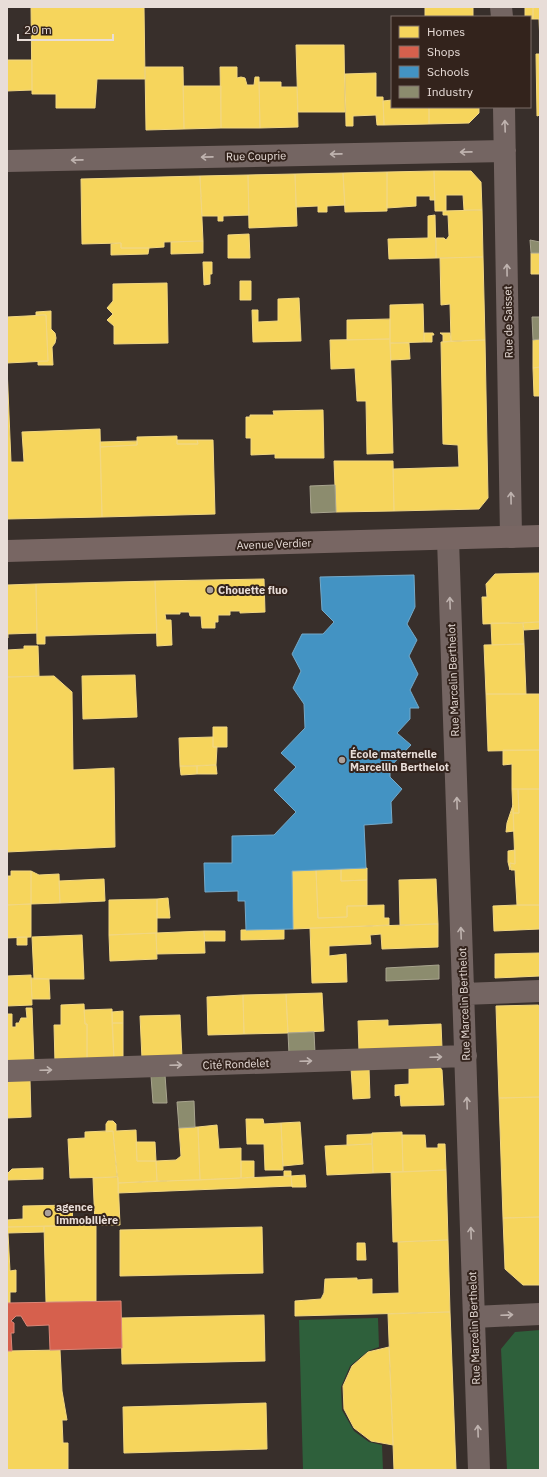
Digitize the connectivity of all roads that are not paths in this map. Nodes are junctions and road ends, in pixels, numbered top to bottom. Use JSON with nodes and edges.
{"nodes":[{"id":1,"x":504,"y":108,"type":"edge"},
{"id":2,"x":506,"y":151,"type":"junction"},
{"id":3,"x":7,"y":161,"type":"edge"},
{"id":4,"x":540,"y":536,"type":"edge"},
{"id":5,"x":511,"y":537,"type":"junction"},
{"id":6,"x":448,"y":539,"type":"junction"},
{"id":7,"x":7,"y":550,"type":"edge"},
{"id":8,"x":540,"y":991,"type":"edge"},
{"id":9,"x":463,"y":994,"type":"junction"},
{"id":10,"x":466,"y":1056,"type":"junction"},
{"id":11,"x":7,"y":1071,"type":"edge"},
{"id":12,"x":540,"y":1314,"type":"edge"},
{"id":13,"x":474,"y":1317,"type":"junction"},
{"id":14,"x":479,"y":1470,"type":"edge"}],
"edges":[{"from":2,"to":1,"type":"street","name":"Rue de Saisset","one_way":true},
{"from":2,"to":3,"type":"street","name":"Rue Couprie","one_way":true},
{"from":5,"to":2,"type":"street","name":"Rue de Saisset","one_way":true},
{"from":4,"to":5,"type":"main road","name":"Avenue Verdier"},
{"from":5,"to":6,"type":"main road","name":"Avenue Verdier"},
{"from":6,"to":7,"type":"main road","name":"Avenue Verdier"},
{"from":9,"to":6,"type":"street","name":"Rue Marcelin Berthelot","one_way":true},
{"from":8,"to":9,"type":"street"},
{"from":9,"to":10,"type":"street","name":"Rue Marcelin Berthelot"},
{"from":11,"to":10,"type":"street","name":"Cité Rondelet","one_way":true},
{"from":13,"to":10,"type":"street","name":"Rue Marcelin Berthelot","one_way":true},
{"from":13,"to":12,"type":"street","one_way":true},
{"from":14,"to":13,"type":"street","name":"Rue Marcelin Berthelot","one_way":true}]}
